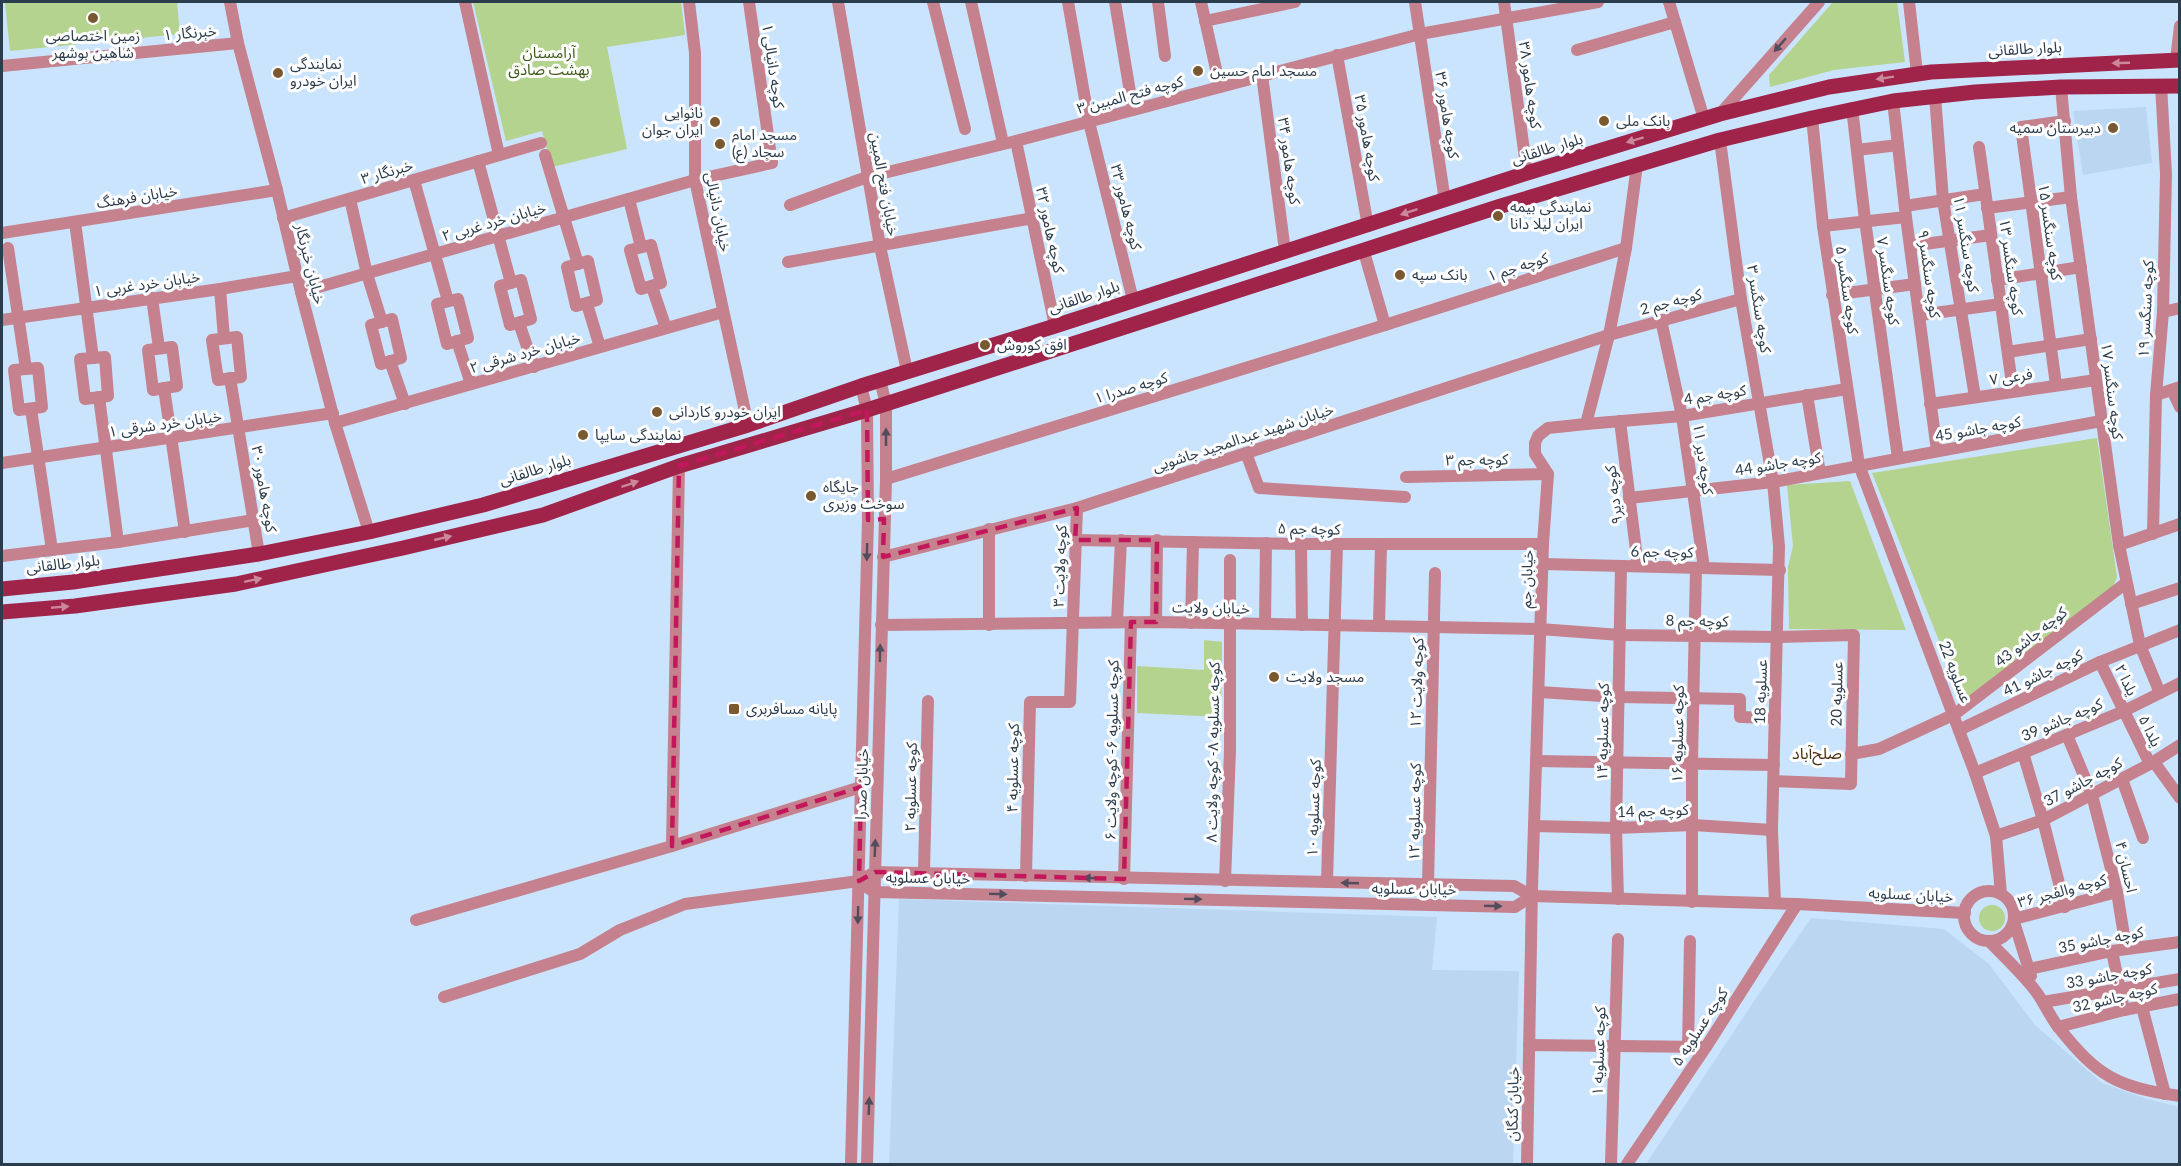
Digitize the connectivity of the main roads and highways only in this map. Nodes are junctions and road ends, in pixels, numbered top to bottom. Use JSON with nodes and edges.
{"nodes":[{"id":1,"x":2178,"y":60,"type":"edge"},
{"id":2,"x":1924,"y":72,"type":"junction"},
{"id":3,"x":2180,"y":86,"type":"edge"},
{"id":4,"x":1935,"y":96,"type":"junction"},
{"id":5,"x":1133,"y":300,"type":"junction"},
{"id":6,"x":1138,"y":323,"type":"junction"},
{"id":7,"x":2,"y":589,"type":"edge"},
{"id":8,"x":2,"y":612,"type":"edge"}],
"edges":[{"from":1,"to":2,"type":"main road","name":"بلوار طالقانی","one_way":true},
{"from":2,"to":4,"type":"main road"},
{"from":2,"to":5,"type":"main road","name":"بلوار طالقانی","one_way":true},
{"from":3,"to":4,"type":"main road"},
{"from":4,"to":6,"type":"main road"},
{"from":5,"to":6,"type":"main road"},
{"from":5,"to":7,"type":"main road","name":"بلوار طالقانی"},
{"from":8,"to":6,"type":"main road","one_way":true}]}
